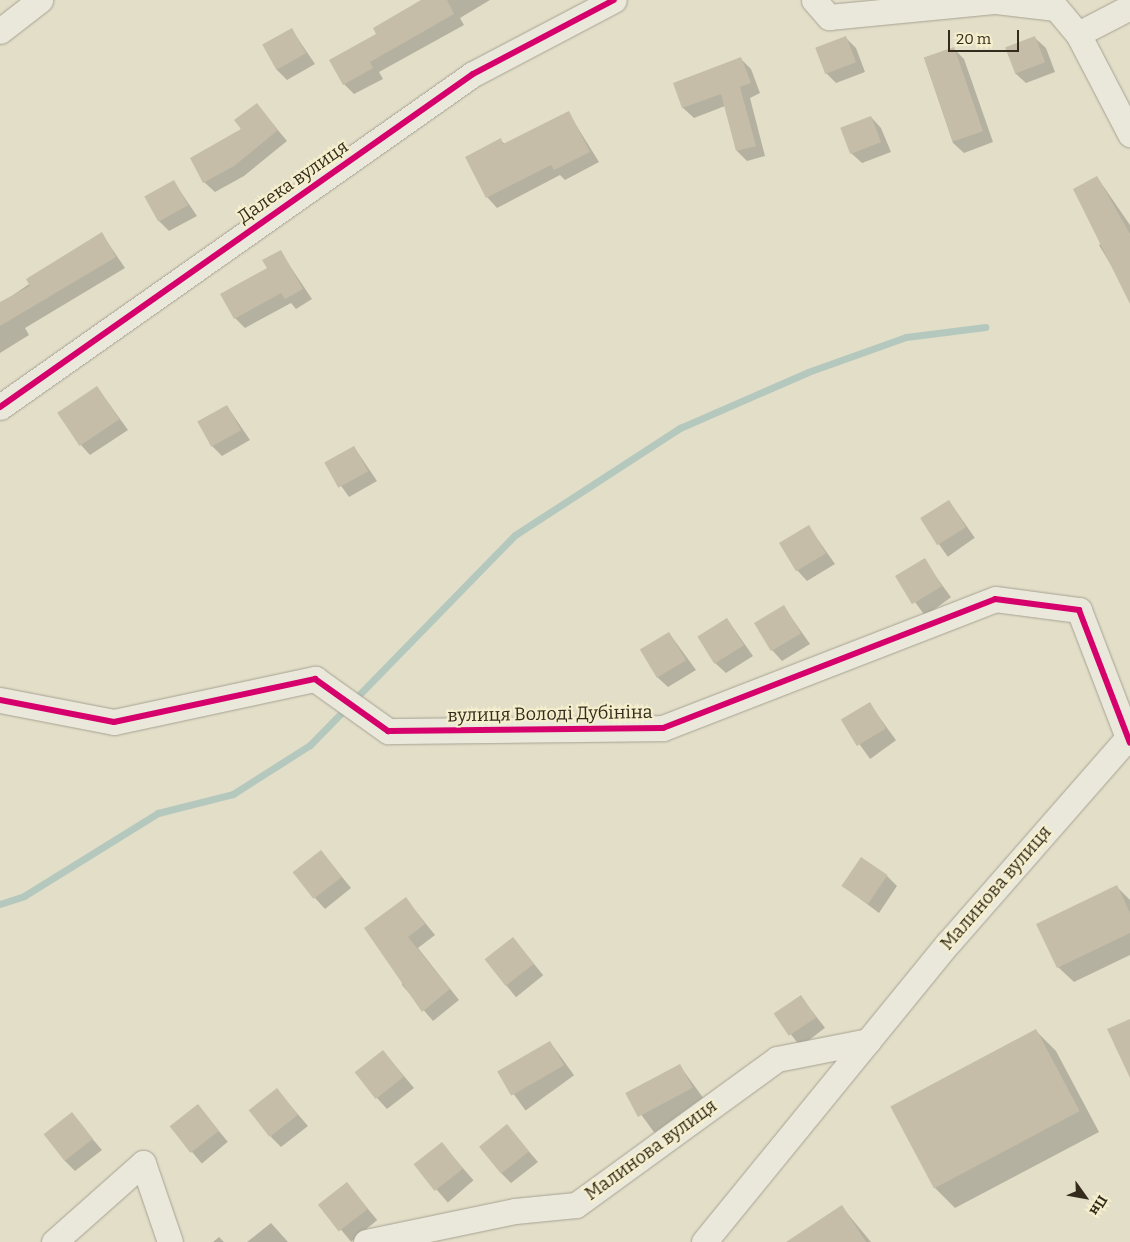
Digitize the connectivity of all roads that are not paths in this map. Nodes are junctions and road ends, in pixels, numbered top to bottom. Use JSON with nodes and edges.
{"nodes":[{"id":1,"x":40,"y":0,"type":"edge"},
{"id":2,"x":614,"y":0,"type":"edge"},
{"id":3,"x":814,"y":0,"type":"edge"},
{"id":4,"x":1130,"y":7,"type":"edge"},
{"id":5,"x":0,"y":31,"type":"edge"},
{"id":6,"x":1078,"y":34,"type":"junction"},
{"id":7,"x":1130,"y":134,"type":"edge"},
{"id":8,"x":0,"y":407,"type":"edge"},
{"id":9,"x":0,"y":700,"type":"edge"},
{"id":10,"x":1129,"y":739,"type":"edge"},
{"id":11,"x":868,"y":1041,"type":"junction"},
{"id":12,"x":54,"y":1242,"type":"edge"},
{"id":13,"x":170,"y":1242,"type":"edge"},
{"id":14,"x":366,"y":1242,"type":"edge"},
{"id":15,"x":704,"y":1242,"type":"edge"}],
"edges":[{"from":1,"to":5,"type":"street"},
{"from":2,"to":8,"type":"street","name":"Далека вулиця"},
{"from":3,"to":6,"type":"street"},
{"from":4,"to":6,"type":"street"},
{"from":6,"to":7,"type":"street"},
{"from":9,"to":10,"type":"street","name":"вулиця Володі Дубініна"},
{"from":10,"to":11,"type":"street","name":"Малинова вулиця"},
{"from":11,"to":14,"type":"street","name":"Малинова вулиця"},
{"from":11,"to":15,"type":"street","name":"Малинова вулиця"},
{"from":12,"to":13,"type":"street"}]}
